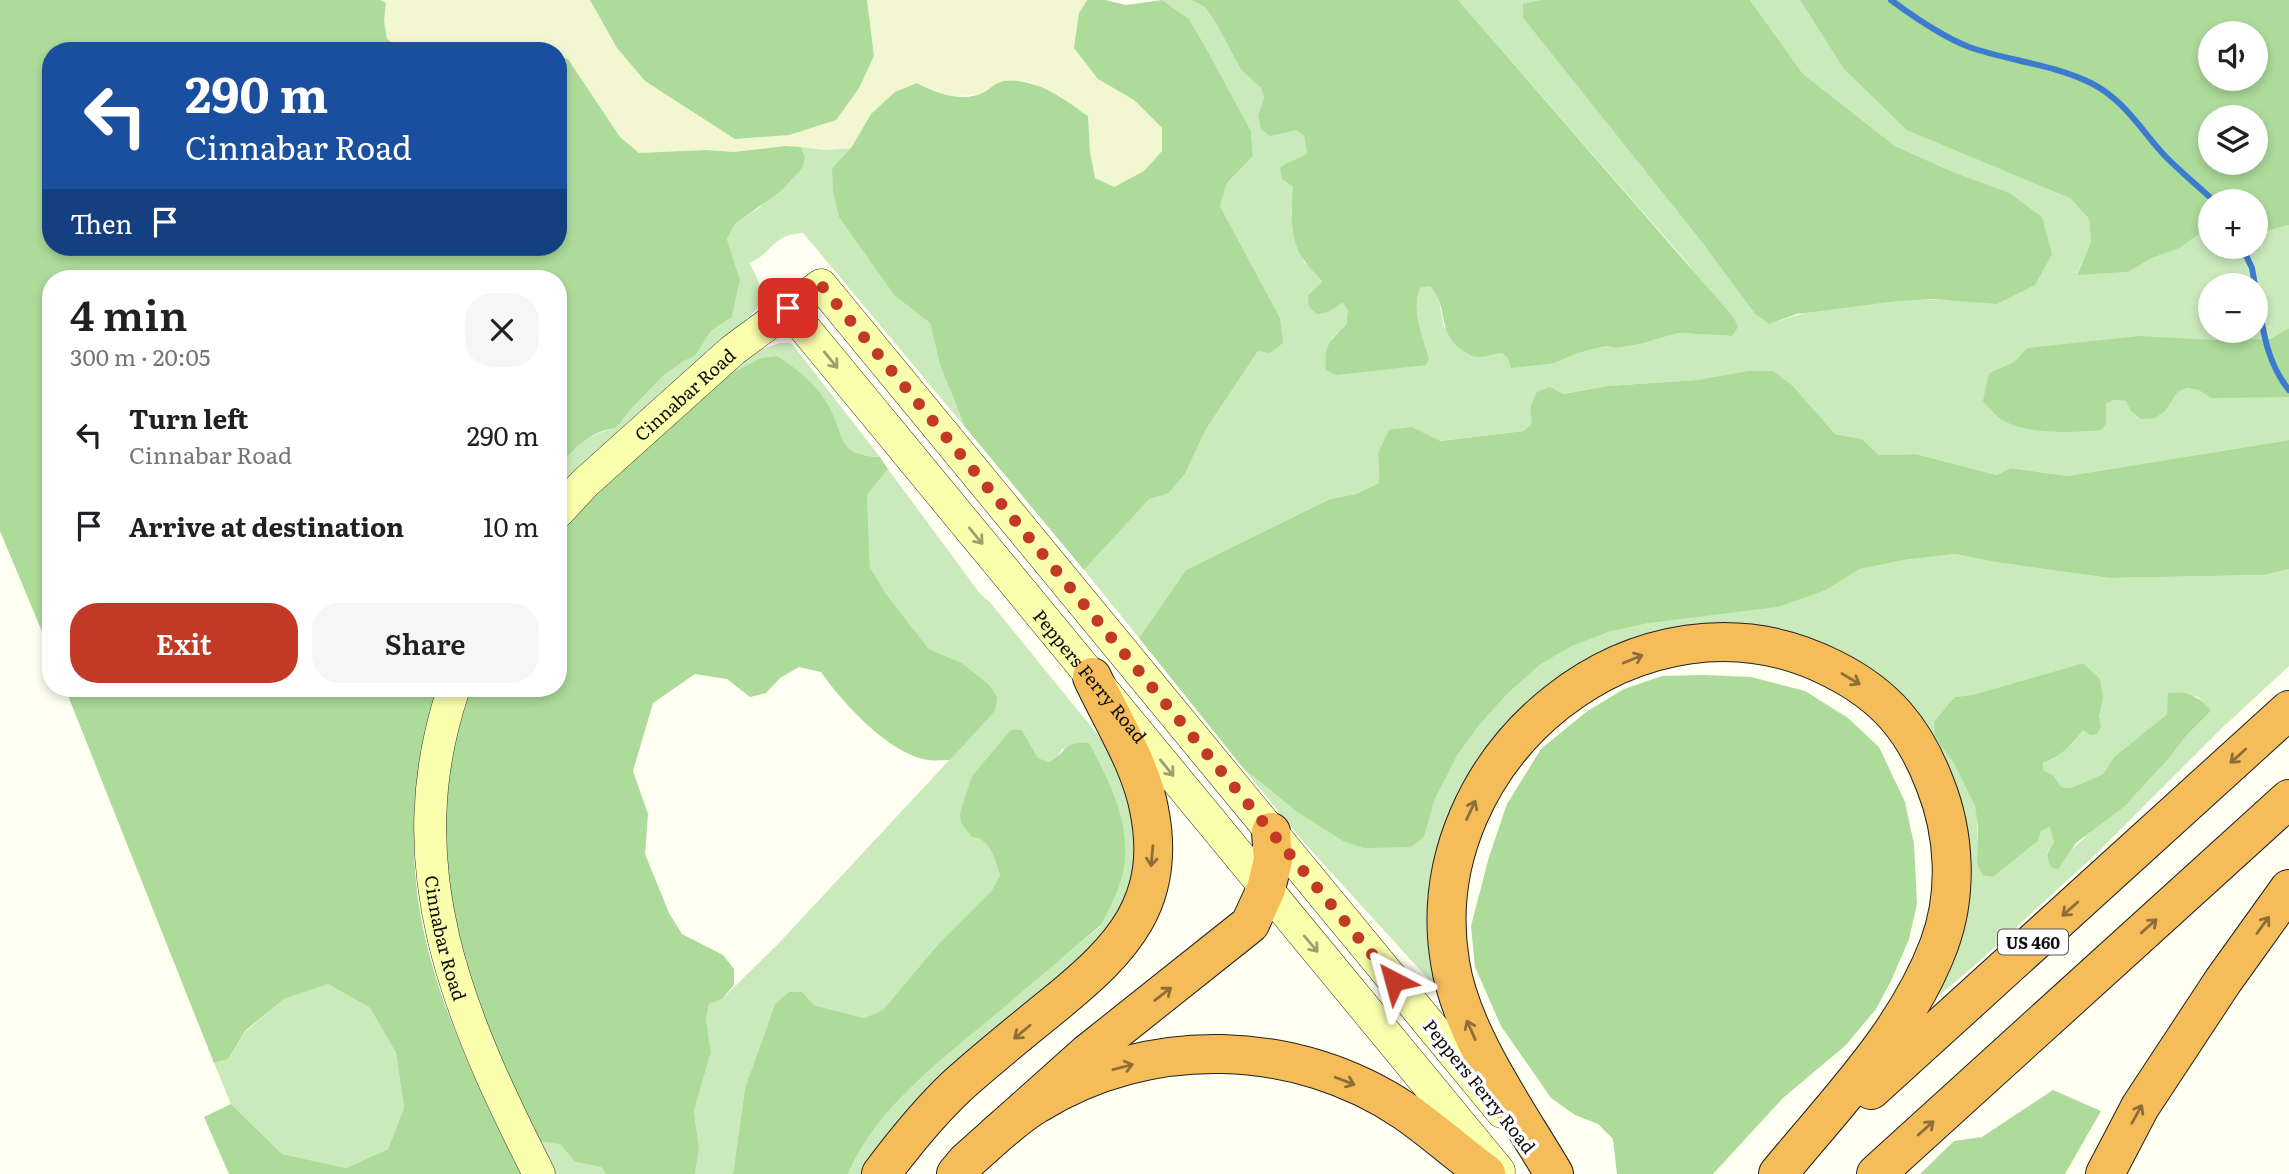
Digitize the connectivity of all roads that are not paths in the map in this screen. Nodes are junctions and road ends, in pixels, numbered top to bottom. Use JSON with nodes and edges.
{"nodes":[{"id":1,"x":821,"y":285,"type":"joint"},
{"id":2,"x":788,"y":308,"type":"junction"},
{"id":3,"x":567,"y":502,"type":"edge"},
{"id":4,"x":1092,"y":677,"type":"junction"},
{"id":5,"x":452,"y":697,"type":"edge"},
{"id":6,"x":2289,"y":710,"type":"edge"},
{"id":7,"x":2289,"y":799,"type":"edge"},
{"id":8,"x":1270,"y":832,"type":"junction"},
{"id":9,"x":1266,"y":889,"type":"junction"},
{"id":10,"x":2289,"y":889,"type":"edge"},
{"id":11,"x":999,"y":1133,"type":"junction"},
{"id":12,"x":539,"y":1174,"type":"edge"},
{"id":13,"x":881,"y":1174,"type":"edge"},
{"id":14,"x":956,"y":1174,"type":"edge"},
{"id":15,"x":1486,"y":1174,"type":"edge"},
{"id":16,"x":1501,"y":1174,"type":"edge"},
{"id":17,"x":1553,"y":1174,"type":"edge"},
{"id":18,"x":1778,"y":1174,"type":"edge"},
{"id":19,"x":1876,"y":1174,"type":"edge"},
{"id":20,"x":2105,"y":1174,"type":"edge"}],
"edges":[{"from":1,"to":2,"type":"street","name":"Cinnabar Road"},
{"from":1,"to":8,"type":"street","name":"Peppers Ferry Road"},
{"from":2,"to":3,"type":"street","name":"Cinnabar Road"},
{"from":2,"to":4,"type":"street","name":"Peppers Ferry Road","one_way":true},
{"from":4,"to":9,"type":"street","name":"Peppers Ferry Road","one_way":true},
{"from":4,"to":13,"type":"highway","one_way":true},
{"from":5,"to":12,"type":"street","name":"Cinnabar Road"},
{"from":6,"to":18,"type":"highway","number":"US 460","one_way":true},
{"from":19,"to":7,"type":"highway","one_way":true},
{"from":8,"to":9,"type":"highway"},
{"from":8,"to":17,"type":"street","name":"Peppers Ferry Road"},
{"from":11,"to":9,"type":"highway","one_way":true},
{"from":9,"to":16,"type":"street","name":"Peppers Ferry Road","one_way":true},
{"from":20,"to":10,"type":"highway","one_way":true},
{"from":11,"to":14,"type":"highway"},
{"from":11,"to":15,"type":"highway","one_way":true},
{"from":17,"to":18,"type":"highway","one_way":true}]}
